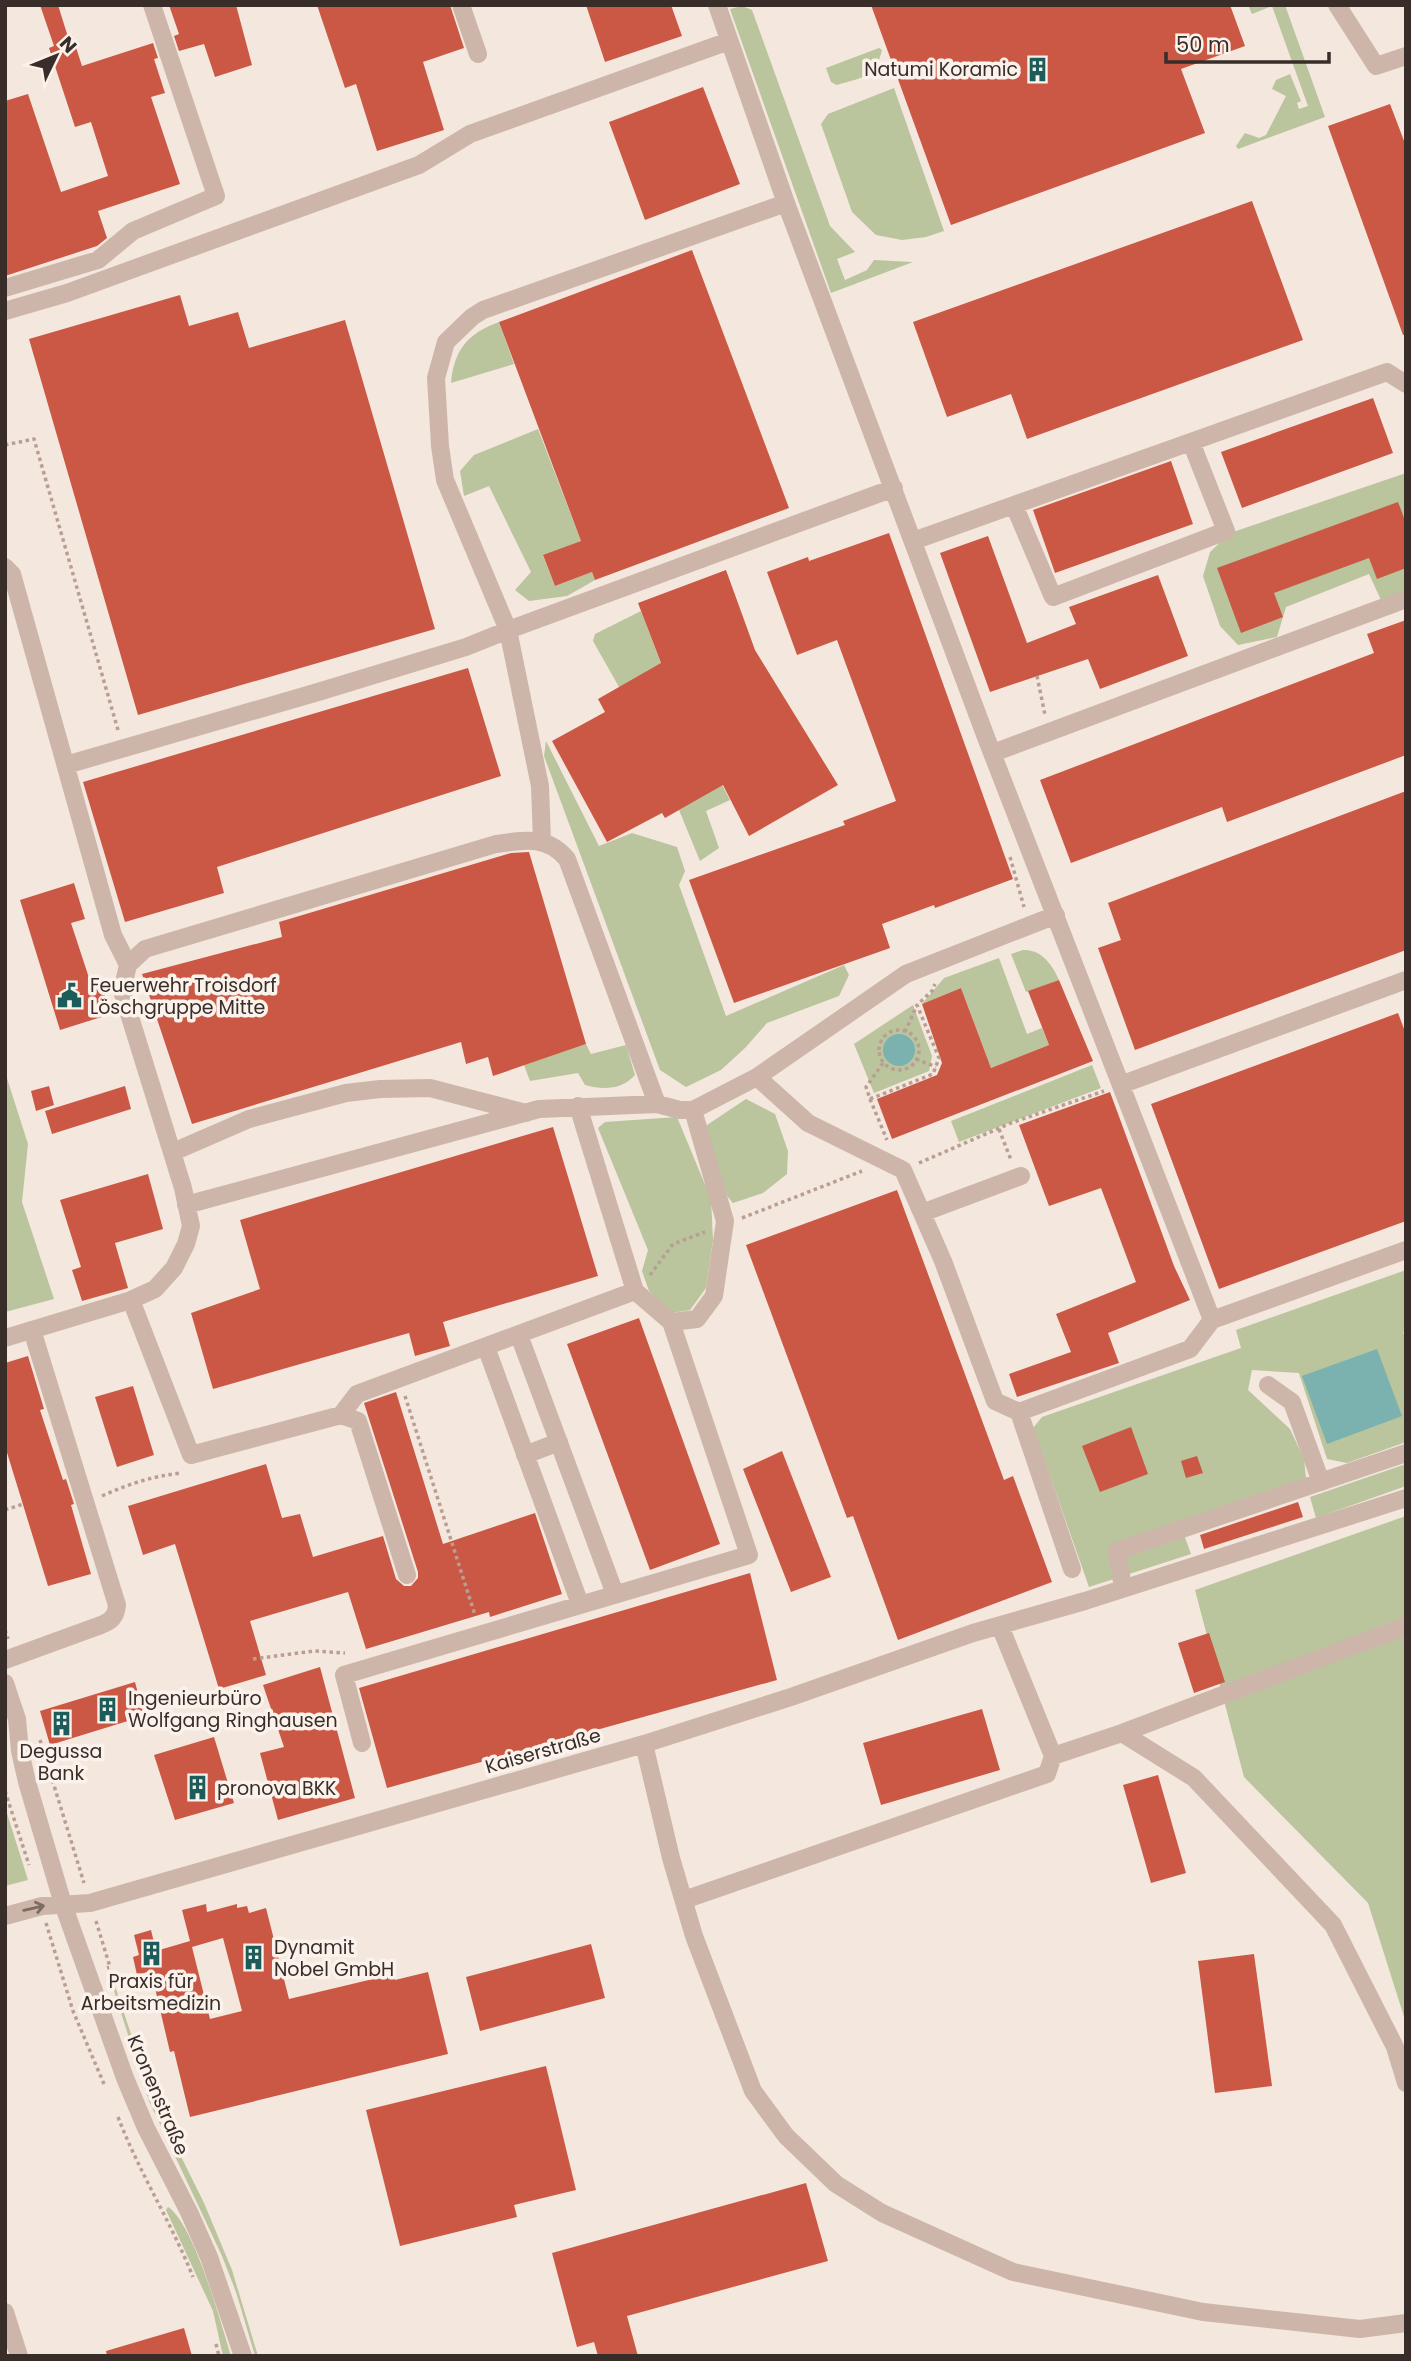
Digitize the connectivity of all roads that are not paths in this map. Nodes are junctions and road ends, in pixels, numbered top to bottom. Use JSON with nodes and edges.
{"nodes":[{"id":1,"x":152,"y":5,"type":"edge"},
{"id":2,"x":461,"y":5,"type":"edge"},
{"id":3,"x":717,"y":5,"type":"edge"},
{"id":4,"x":1338,"y":5,"type":"edge"},
{"id":5,"x":729,"y":41,"type":"junction"},
{"id":6,"x":478,"y":54,"type":"dead end"},
{"id":7,"x":1406,"y":55,"type":"edge"},
{"id":8,"x":786,"y":203,"type":"junction"},
{"id":9,"x":5,"y":288,"type":"edge"},
{"id":10,"x":5,"y":310,"type":"edge"},
{"id":11,"x":1406,"y":384,"type":"edge"},
{"id":12,"x":1191,"y":442,"type":"junction"},
{"id":13,"x":894,"y":488,"type":"junction"},
{"id":14,"x":1014,"y":505,"type":"junction"},
{"id":15,"x":913,"y":541,"type":"junction"},
{"id":16,"x":5,"y":567,"type":"edge"},
{"id":17,"x":1406,"y":599,"type":"edge"},
{"id":18,"x":508,"y":630,"type":"junction"},
{"id":19,"x":993,"y":753,"type":"junction"},
{"id":20,"x":66,"y":765,"type":"junction"},
{"id":21,"x":542,"y":842,"type":"junction"},
{"id":22,"x":1056,"y":915,"type":"junction"},
{"id":23,"x":128,"y":965,"type":"junction"},
{"id":24,"x":1405,"y":982,"type":"edge"},
{"id":25,"x":757,"y":1077,"type":"junction"},
{"id":26,"x":1123,"y":1084,"type":"junction"},
{"id":27,"x":657,"y":1104,"type":"junction"},
{"id":28,"x":578,"y":1106,"type":"junction"},
{"id":29,"x":693,"y":1110,"type":"junction"},
{"id":30,"x":526,"y":1113,"type":"junction"},
{"id":31,"x":173,"y":1152,"type":"junction"},
{"id":32,"x":1021,"y":1176,"type":"road end"},
{"id":33,"x":186,"y":1205,"type":"junction"},
{"id":34,"x":922,"y":1213,"type":"junction"},
{"id":35,"x":1406,"y":1250,"type":"edge"},
{"id":36,"x":635,"y":1291,"type":"junction"},
{"id":37,"x":131,"y":1300,"type":"junction"},
{"id":38,"x":1212,"y":1320,"type":"junction"},
{"id":39,"x":671,"y":1322,"type":"junction"},
{"id":40,"x":32,"y":1330,"type":"junction"},
{"id":41,"x":519,"y":1335,"type":"junction"},
{"id":42,"x":5,"y":1338,"type":"edge"},
{"id":43,"x":486,"y":1346,"type":"junction"},
{"id":44,"x":1268,"y":1385,"type":"dead end"},
{"id":45,"x":1019,"y":1412,"type":"junction"},
{"id":46,"x":341,"y":1415,"type":"junction"},
{"id":47,"x":559,"y":1442,"type":"junction"},
{"id":48,"x":1406,"y":1453,"type":"edge"},
{"id":49,"x":525,"y":1455,"type":"junction"},
{"id":50,"x":1321,"y":1482,"type":"junction"},
{"id":51,"x":1406,"y":1498,"type":"edge"},
{"id":52,"x":1072,"y":1569,"type":"dead end"},
{"id":53,"x":407,"y":1575,"type":"dead end"},
{"id":54,"x":1123,"y":1588,"type":"junction"},
{"id":55,"x":615,"y":1594,"type":"junction"},
{"id":56,"x":580,"y":1604,"type":"junction"},
{"id":57,"x":1000,"y":1626,"type":"junction"},
{"id":58,"x":1406,"y":1626,"type":"edge"},
{"id":59,"x":9,"y":1658,"type":"edge"},
{"id":60,"x":5,"y":1683,"type":"edge"},
{"id":61,"x":1122,"y":1733,"type":"junction"},
{"id":62,"x":362,"y":1743,"type":"dead end"},
{"id":63,"x":644,"y":1744,"type":"junction"},
{"id":64,"x":1053,"y":1756,"type":"junction"},
{"id":65,"x":684,"y":1900,"type":"junction"},
{"id":66,"x":63,"y":1904,"type":"junction"},
{"id":67,"x":5,"y":1916,"type":"edge"},
{"id":68,"x":1406,"y":2082,"type":"edge"},
{"id":69,"x":5,"y":2312,"type":"edge"},
{"id":70,"x":1406,"y":2323,"type":"edge"},
{"id":71,"x":19,"y":2356,"type":"edge"},
{"id":72,"x":243,"y":2356,"type":"edge"}],
"edges":[{"from":1,"to":9,"type":"street"},
{"from":2,"to":6,"type":"street"},
{"from":3,"to":5,"type":"street"},
{"from":4,"to":7,"type":"street"},
{"from":5,"to":8,"type":"street"},
{"from":5,"to":10,"type":"street"},
{"from":8,"to":13,"type":"street"},
{"from":8,"to":18,"type":"street"},
{"from":11,"to":12,"type":"street"},
{"from":12,"to":14,"type":"street"},
{"from":12,"to":14,"type":"street"},
{"from":13,"to":15,"type":"street"},
{"from":13,"to":18,"type":"street"},
{"from":14,"to":15,"type":"street"},
{"from":15,"to":19,"type":"street"},
{"from":16,"to":20,"type":"street"},
{"from":17,"to":19,"type":"street"},
{"from":18,"to":20,"type":"street"},
{"from":18,"to":21,"type":"street"},
{"from":19,"to":22,"type":"street"},
{"from":20,"to":23,"type":"street"},
{"from":21,"to":23,"type":"street"},
{"from":21,"to":27,"type":"street"},
{"from":22,"to":25,"type":"street"},
{"from":22,"to":26,"type":"street"},
{"from":23,"to":31,"type":"street"},
{"from":24,"to":26,"type":"street"},
{"from":25,"to":29,"type":"street"},
{"from":25,"to":34,"type":"street"},
{"from":26,"to":38,"type":"street"},
{"from":27,"to":28,"type":"street"},
{"from":27,"to":29,"type":"street"},
{"from":28,"to":30,"type":"street"},
{"from":28,"to":36,"type":"street"},
{"from":29,"to":39,"type":"street"},
{"from":30,"to":31,"type":"street"},
{"from":30,"to":33,"type":"street"},
{"from":31,"to":33,"type":"street"},
{"from":32,"to":34,"type":"street"},
{"from":33,"to":37,"type":"street"},
{"from":34,"to":45,"type":"street"},
{"from":35,"to":38,"type":"street"},
{"from":36,"to":39,"type":"street"},
{"from":36,"to":41,"type":"street"},
{"from":37,"to":40,"type":"street"},
{"from":37,"to":46,"type":"street"},
{"from":38,"to":45,"type":"street"},
{"from":39,"to":55,"type":"street"},
{"from":40,"to":42,"type":"street"},
{"from":40,"to":59,"type":"street"},
{"from":41,"to":43,"type":"street"},
{"from":41,"to":47,"type":"street"},
{"from":43,"to":46,"type":"street"},
{"from":43,"to":49,"type":"street"},
{"from":44,"to":50,"type":"street"},
{"from":45,"to":52,"type":"street"},
{"from":46,"to":53,"type":"street"},
{"from":47,"to":49,"type":"street"},
{"from":47,"to":55,"type":"street"},
{"from":48,"to":50,"type":"street"},
{"from":49,"to":56,"type":"street"},
{"from":50,"to":54,"type":"street"},
{"from":51,"to":54,"type":"street","name":"Kaiserstraße"},
{"from":54,"to":57,"type":"street","name":"Kaiserstraße"},
{"from":55,"to":56,"type":"street"},
{"from":56,"to":62,"type":"street"},
{"from":57,"to":63,"type":"street","name":"Kaiserstraße"},
{"from":57,"to":64,"type":"street"},
{"from":58,"to":61,"type":"street"},
{"from":60,"to":66,"type":"street","name":"Kronenstraße"},
{"from":61,"to":64,"type":"street"},
{"from":61,"to":68,"type":"street"},
{"from":63,"to":65,"type":"street"},
{"from":63,"to":66,"type":"street","name":"Kaiserstraße"},
{"from":64,"to":65,"type":"street"},
{"from":65,"to":70,"type":"street"},
{"from":67,"to":66,"type":"street","name":"Kaiserstraße","one_way":true},
{"from":66,"to":72,"type":"street","name":"Kronenstraße"},
{"from":69,"to":71,"type":"street"}]}
